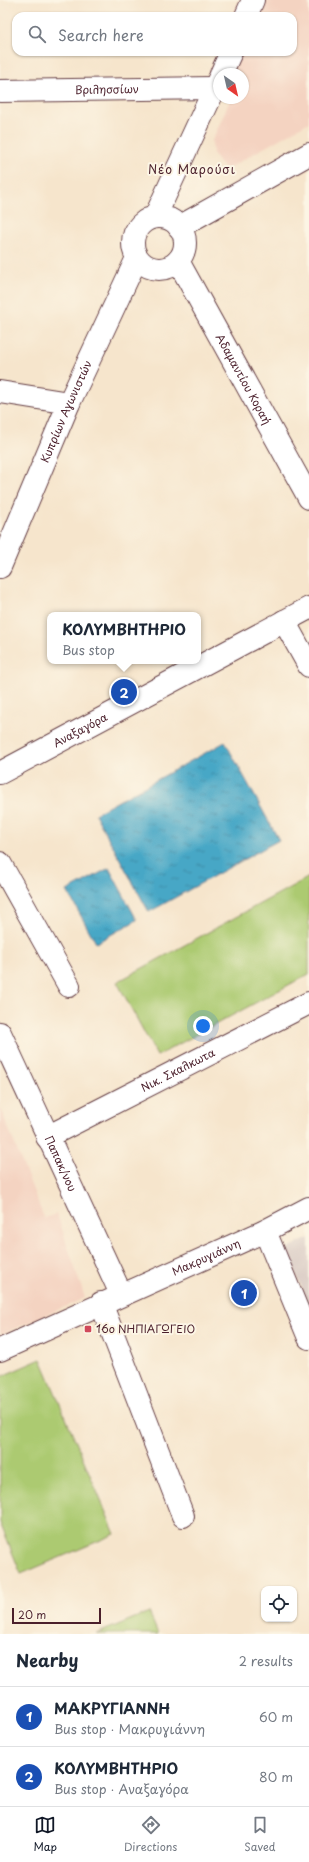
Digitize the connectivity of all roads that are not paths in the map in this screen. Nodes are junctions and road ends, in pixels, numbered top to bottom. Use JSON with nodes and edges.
{"nodes":[{"id":1,"x":252,"y":0,"type":"edge"},
{"id":2,"x":248,"y":12,"type":"edge"},
{"id":3,"x":228,"y":56,"type":"edge"},
{"id":4,"x":223,"y":68,"type":"edge"},
{"id":5,"x":213,"y":80,"type":"edge"},
{"id":6,"x":0,"y":91,"type":"edge"},
{"id":7,"x":213,"y":91,"type":"edge"},
{"id":8,"x":309,"y":154,"type":"edge"},
{"id":9,"x":155,"y":217,"type":"junction"},
{"id":10,"x":179,"y":227,"type":"junction"},
{"id":11,"x":137,"y":258,"type":"junction"},
{"id":12,"x":178,"y":261,"type":"junction"},
{"id":13,"x":0,"y":392,"type":"edge"},
{"id":14,"x":69,"y":403,"type":"junction"},
{"id":15,"x":309,"y":498,"type":"edge"},
{"id":16,"x":0,"y":567,"type":"edge"},
{"id":17,"x":309,"y":608,"type":"edge"},
{"id":18,"x":284,"y":621,"type":"junction"},
{"id":19,"x":309,"y":666,"type":"edge"},
{"id":20,"x":0,"y":773,"type":"edge"},
{"id":21,"x":0,"y":863,"type":"edge"},
{"id":22,"x":68,"y":986,"type":"dead end"},
{"id":23,"x":309,"y":1003,"type":"edge"},
{"id":24,"x":0,"y":1033,"type":"edge"},
{"id":25,"x":47,"y":1137,"type":"junction"},
{"id":26,"x":309,"y":1208,"type":"edge"},
{"id":27,"x":265,"y":1230,"type":"junction"},
{"id":28,"x":121,"y":1294,"type":"junction"},
{"id":29,"x":101,"y":1303,"type":"junction"},
{"id":30,"x":309,"y":1338,"type":"edge"},
{"id":31,"x":0,"y":1350,"type":"edge"},
{"id":32,"x":183,"y":1516,"type":"dead end"}],
"edges":[{"from":1,"to":2,"type":"street"},
{"from":3,"to":4,"type":"street"},
{"from":5,"to":6,"type":"street","name":"Βριλησσίων"},
{"from":7,"to":9,"type":"street"},
{"from":8,"to":10,"type":"street"},
{"from":9,"to":10,"type":"street"},
{"from":9,"to":11,"type":"street"},
{"from":10,"to":12,"type":"street"},
{"from":11,"to":12,"type":"street"},
{"from":11,"to":14,"type":"street","name":"Κυπρίων Αγωνιστών"},
{"from":12,"to":15,"type":"street","name":"Αδαμαντίου Κοραή"},
{"from":13,"to":14,"type":"street"},
{"from":14,"to":16,"type":"street","name":"Κυπρίων Αγωνιστών"},
{"from":17,"to":18,"type":"street","name":"Αναξαγόρα"},
{"from":18,"to":19,"type":"street"},
{"from":18,"to":20,"type":"street","name":"Αναξαγόρα"},
{"from":21,"to":22,"type":"street"},
{"from":23,"to":25,"type":"street","name":"Νικ. Σκαλκωτα"},
{"from":24,"to":25,"type":"street","name":"Παπακ/νου"},
{"from":25,"to":28,"type":"street","name":"Παπακ/νου"},
{"from":26,"to":27,"type":"street","name":"Μακρυγιάννη"},
{"from":27,"to":28,"type":"street","name":"Μακρυγιάννη"},
{"from":27,"to":30,"type":"street"},
{"from":28,"to":29,"type":"street","name":"Μακρυγιάννη"},
{"from":29,"to":31,"type":"street","name":"Μακρυγιάννη"},
{"from":29,"to":32,"type":"street"}]}
